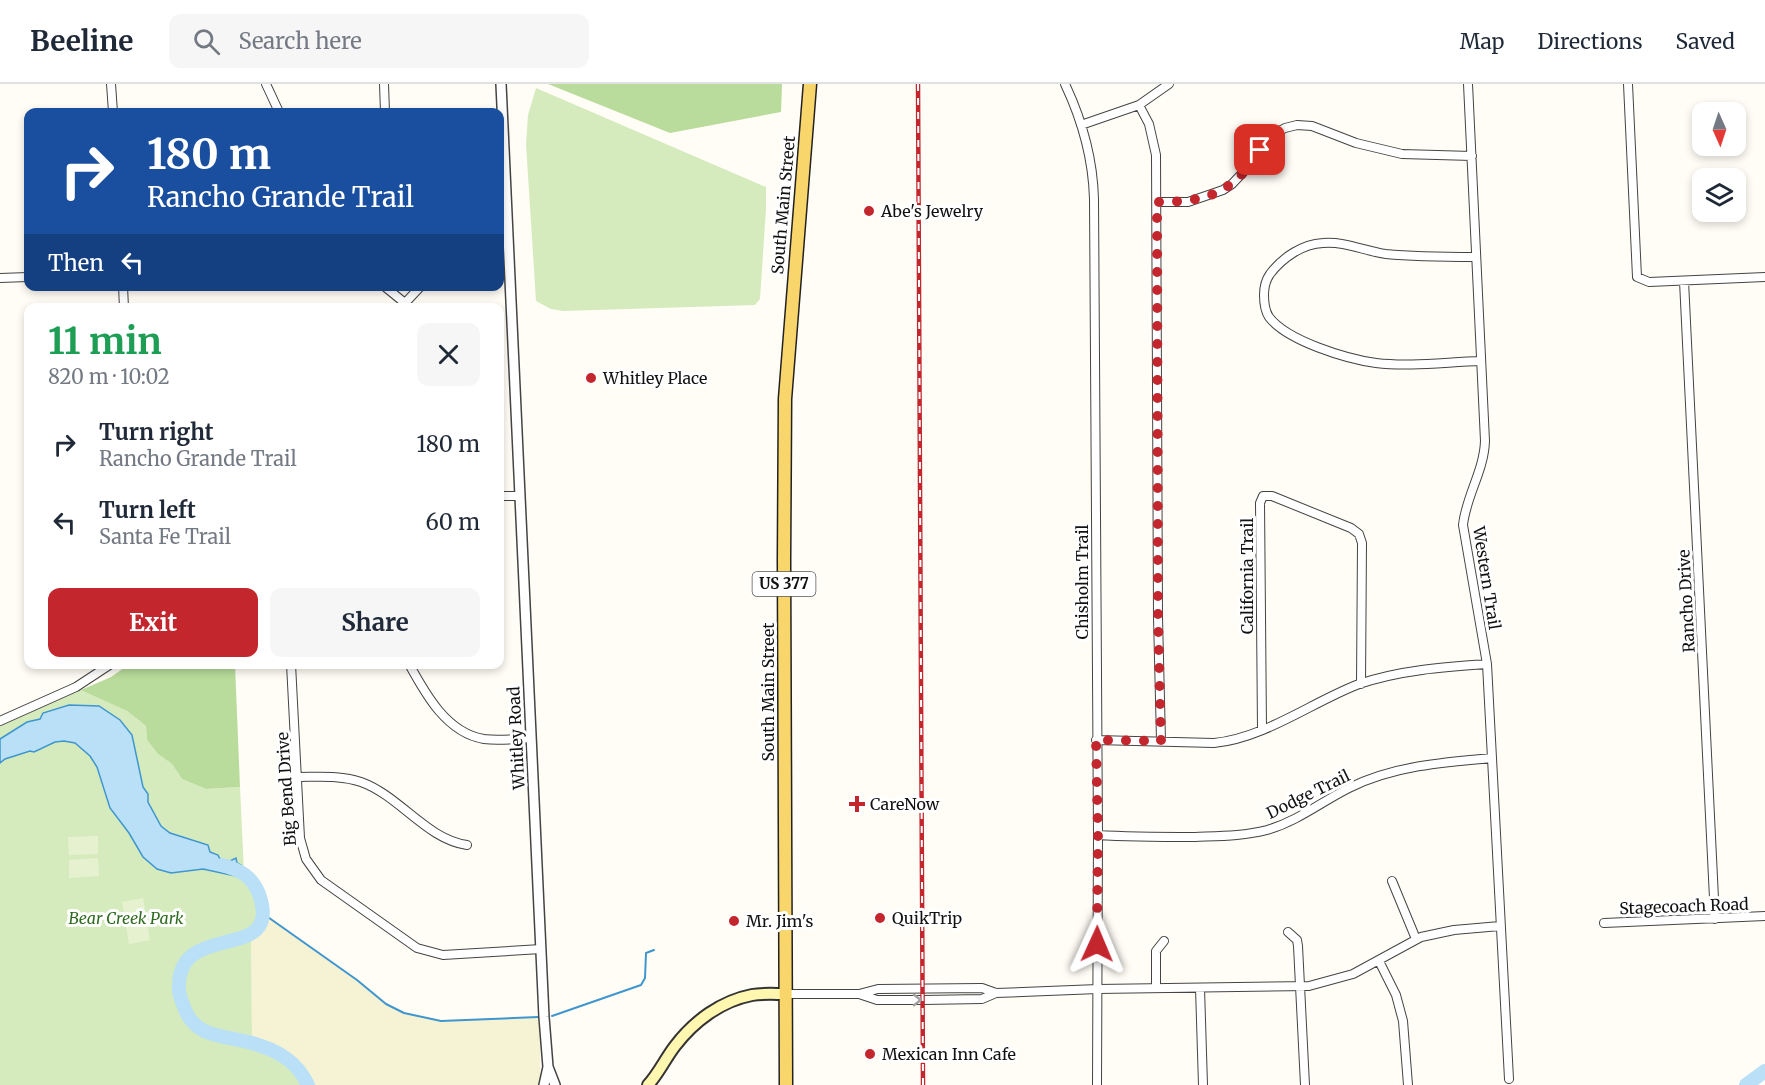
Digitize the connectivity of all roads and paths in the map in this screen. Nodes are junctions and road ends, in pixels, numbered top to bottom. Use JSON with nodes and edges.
{"nodes":[{"id":1,"x":111,"y":84,"type":"edge"},
{"id":2,"x":266,"y":84,"type":"edge"},
{"id":3,"x":384,"y":84,"type":"edge"},
{"id":4,"x":501,"y":84,"type":"edge"},
{"id":5,"x":810,"y":84,"type":"edge"},
{"id":6,"x":1065,"y":84,"type":"edge"},
{"id":7,"x":1169,"y":84,"type":"edge"},
{"id":8,"x":1468,"y":84,"type":"edge"},
{"id":9,"x":1628,"y":84,"type":"edge"},
{"id":10,"x":1139,"y":105,"type":"junction"},
{"id":11,"x":113,"y":108,"type":"edge"},
{"id":12,"x":277,"y":108,"type":"edge"},
{"id":13,"x":385,"y":108,"type":"edge"},
{"id":14,"x":501,"y":108,"type":"edge"},
{"id":15,"x":1081,"y":125,"type":"junction"},
{"id":16,"x":1472,"y":156,"type":"junction"},
{"id":17,"x":504,"y":185,"type":"edge"},
{"id":18,"x":1157,"y":202,"type":"junction"},
{"id":19,"x":1476,"y":257,"type":"junction"},
{"id":20,"x":24,"y":277,"type":"edge"},
{"id":21,"x":1765,"y":277,"type":"edge"},
{"id":22,"x":0,"y":278,"type":"edge"},
{"id":23,"x":1684,"y":281,"type":"junction"},
{"id":24,"x":391,"y":291,"type":"edge"},
{"id":25,"x":406,"y":303,"type":"edge"},
{"id":26,"x":1481,"y":361,"type":"junction"},
{"id":27,"x":504,"y":496,"type":"edge"},
{"id":28,"x":519,"y":496,"type":"junction"},
{"id":29,"x":1487,"y":664,"type":"junction"},
{"id":30,"x":103,"y":669,"type":"edge"},
{"id":31,"x":291,"y":669,"type":"edge"},
{"id":32,"x":412,"y":669,"type":"edge"},
{"id":33,"x":1361,"y":684,"type":"junction"},
{"id":34,"x":0,"y":721,"type":"edge"},
{"id":35,"x":1262,"y":729,"type":"junction"},
{"id":36,"x":531,"y":738,"type":"junction"},
{"id":37,"x":1096,"y":740,"type":"junction"},
{"id":38,"x":1161,"y":741,"type":"junction"},
{"id":39,"x":1492,"y":758,"type":"junction"},
{"id":40,"x":298,"y":777,"type":"junction"},
{"id":41,"x":1098,"y":835,"type":"junction"},
{"id":42,"x":467,"y":845,"type":"dead end"},
{"id":43,"x":1392,"y":881,"type":"dead end"},
{"id":44,"x":1765,"y":916,"type":"edge"},
{"id":45,"x":1715,"y":919,"type":"junction"},
{"id":46,"x":1604,"y":923,"type":"dead end"},
{"id":47,"x":1500,"y":926,"type":"junction"},
{"id":48,"x":1288,"y":932,"type":"dead end"},
{"id":49,"x":1416,"y":939,"type":"junction"},
{"id":50,"x":1164,"y":941,"type":"dead end"},
{"id":51,"x":541,"y":950,"type":"junction"},
{"id":52,"x":1379,"y":962,"type":"junction"},
{"id":53,"x":1300,"y":987,"type":"junction"},
{"id":54,"x":1156,"y":988,"type":"junction"},
{"id":55,"x":1200,"y":988,"type":"junction"},
{"id":56,"x":1098,"y":989,"type":"junction"},
{"id":57,"x":785,"y":994,"type":"junction"},
{"id":58,"x":548,"y":1066,"type":"junction"},
{"id":59,"x":1509,"y":1079,"type":"dead end"},
{"id":60,"x":544,"y":1085,"type":"edge"},
{"id":61,"x":555,"y":1085,"type":"edge"},
{"id":62,"x":648,"y":1085,"type":"edge"},
{"id":63,"x":786,"y":1085,"type":"edge"},
{"id":64,"x":1097,"y":1085,"type":"edge"},
{"id":65,"x":1203,"y":1085,"type":"edge"},
{"id":66,"x":1305,"y":1085,"type":"edge"},
{"id":67,"x":1408,"y":1085,"type":"edge"}],
"edges":[{"from":1,"to":11,"type":"street"},
{"from":2,"to":12,"type":"street"},
{"from":3,"to":13,"type":"street"},
{"from":4,"to":14,"type":"street","name":"Whitley Road"},
{"from":5,"to":57,"type":"main road","name":"South Main Street","number":"US 377"},
{"from":6,"to":15,"type":"street","name":"Chisholm Trail"},
{"from":7,"to":10,"type":"street"},
{"from":8,"to":16,"type":"street","name":"Western Trail"},
{"from":9,"to":23,"type":"street"},
{"from":10,"to":15,"type":"street"},
{"from":10,"to":18,"type":"street"},
{"from":15,"to":37,"type":"street","name":"Chisholm Trail"},
{"from":16,"to":18,"type":"street"},
{"from":16,"to":19,"type":"street","name":"Western Trail"},
{"from":17,"to":28,"type":"street","name":"Whitley Road"},
{"from":18,"to":38,"type":"street"},
{"from":19,"to":26,"type":"street","name":"Western Trail"},
{"from":19,"to":26,"type":"street"},
{"from":20,"to":22,"type":"street"},
{"from":21,"to":23,"type":"street"},
{"from":23,"to":45,"type":"street","name":"Rancho Drive"},
{"from":24,"to":25,"type":"street"},
{"from":26,"to":29,"type":"street","name":"Western Trail"},
{"from":27,"to":28,"type":"street"},
{"from":28,"to":36,"type":"street","name":"Whitley Road"},
{"from":29,"to":33,"type":"street"},
{"from":29,"to":39,"type":"street","name":"Western Trail"},
{"from":30,"to":34,"type":"street"},
{"from":31,"to":40,"type":"street","name":"Big Bend Drive"},
{"from":32,"to":36,"type":"street"},
{"from":33,"to":35,"type":"street"},
{"from":33,"to":35,"type":"street","name":"California Trail"},
{"from":35,"to":38,"type":"street"},
{"from":36,"to":51,"type":"street","name":"Whitley Road"},
{"from":37,"to":38,"type":"street"},
{"from":37,"to":41,"type":"street","name":"Chisholm Trail"},
{"from":39,"to":41,"type":"street","name":"Dodge Trail"},
{"from":39,"to":47,"type":"street","name":"Western Trail"},
{"from":40,"to":42,"type":"street"},
{"from":40,"to":51,"type":"street","name":"Big Bend Drive"},
{"from":41,"to":56,"type":"street","name":"Chisholm Trail"},
{"from":43,"to":49,"type":"street"},
{"from":44,"to":45,"type":"street","name":"Stagecoach Road"},
{"from":45,"to":46,"type":"street","name":"Stagecoach Road"},
{"from":47,"to":49,"type":"street"},
{"from":47,"to":59,"type":"street","name":"Western Trail"},
{"from":48,"to":53,"type":"street"},
{"from":49,"to":52,"type":"street"},
{"from":50,"to":54,"type":"street"},
{"from":51,"to":58,"type":"street","name":"Whitley Road"},
{"from":52,"to":53,"type":"street"},
{"from":52,"to":67,"type":"street"},
{"from":53,"to":55,"type":"street"},
{"from":53,"to":66,"type":"street"},
{"from":54,"to":55,"type":"street"},
{"from":54,"to":56,"type":"street"},
{"from":55,"to":65,"type":"street"},
{"from":56,"to":57,"type":"street"},
{"from":56,"to":64,"type":"street","name":"Chisholm Trail"},
{"from":57,"to":62,"type":"main road"},
{"from":57,"to":63,"type":"main road","name":"South Main Street","number":"US 377"},
{"from":58,"to":60,"type":"street","name":"Whitley Road"},
{"from":58,"to":61,"type":"street","name":"Whitley Road"}]}
